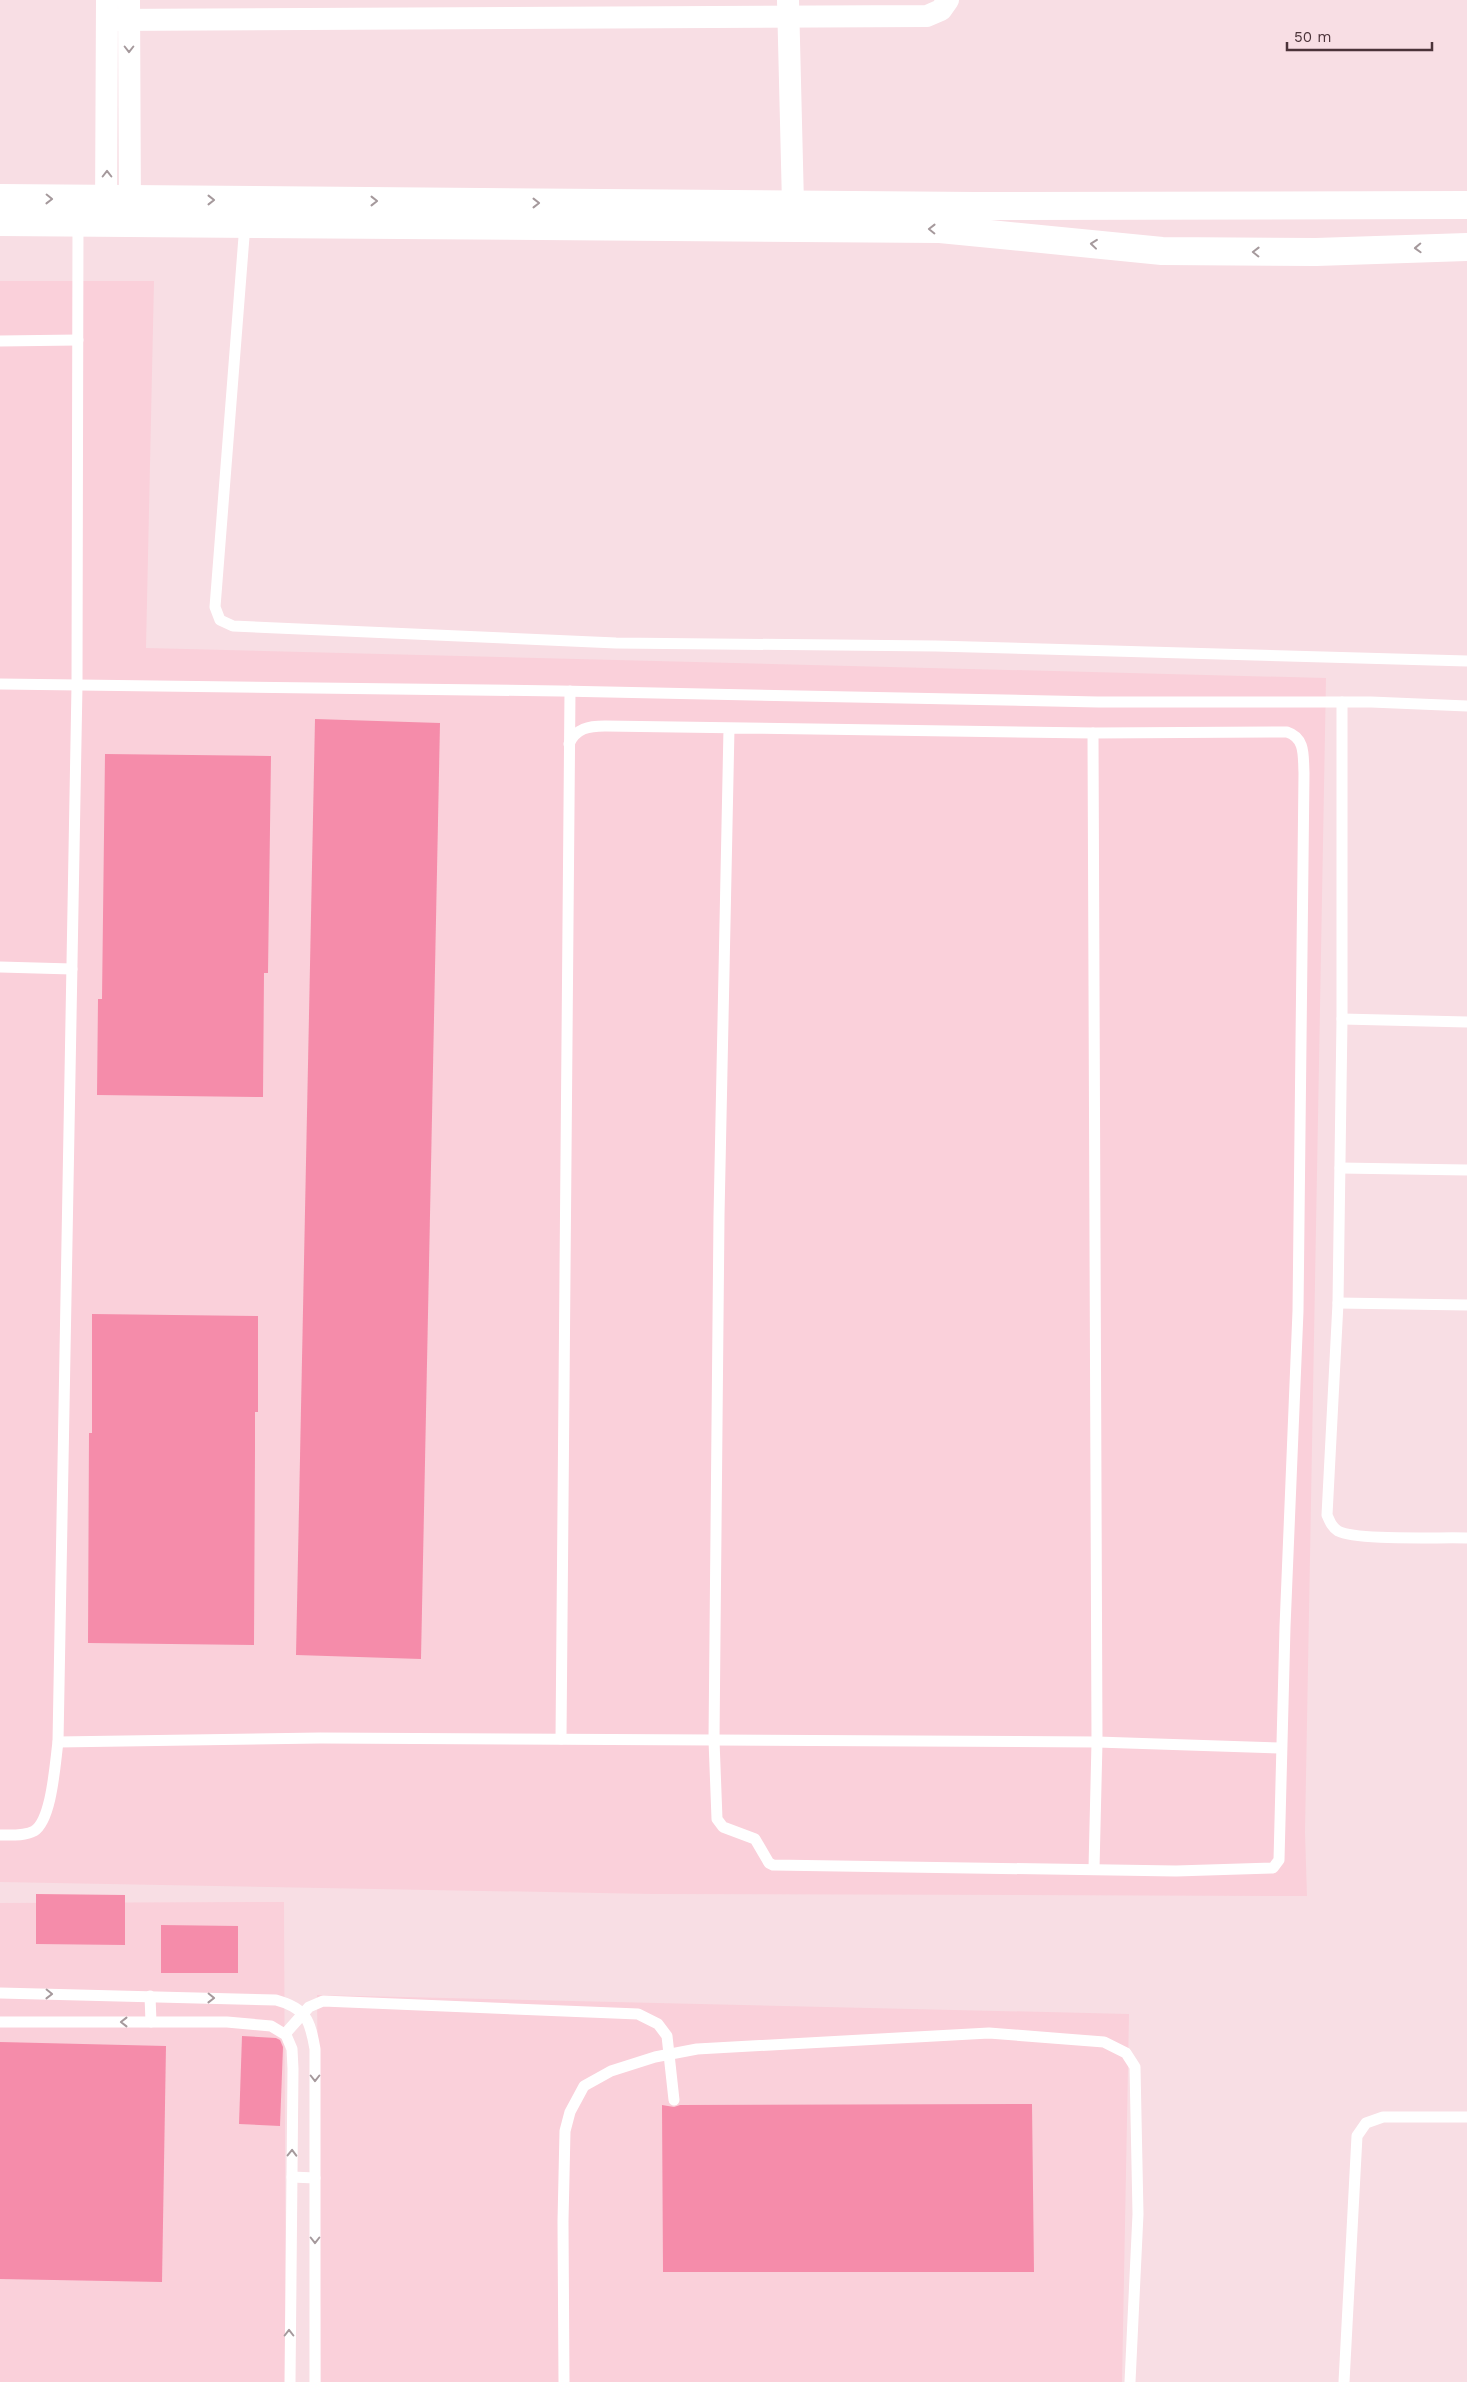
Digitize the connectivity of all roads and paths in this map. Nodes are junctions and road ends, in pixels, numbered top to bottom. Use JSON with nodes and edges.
{"nodes":[{"id":1,"x":948,"y":0,"type":"edge"},
{"id":2,"x":788,"y":8,"type":"edge"},
{"id":3,"x":118,"y":10,"type":"edge"},
{"id":4,"x":304,"y":10,"type":"edge"},
{"id":5,"x":0,"y":198,"type":"edge"},
{"id":6,"x":793,"y":204,"type":"junction"},
{"id":7,"x":1467,"y":206,"type":"edge"},
{"id":8,"x":78,"y":211,"type":"junction"},
{"id":9,"x":118,"y":211,"type":"junction"},
{"id":10,"x":0,"y":222,"type":"edge"},
{"id":11,"x":245,"y":224,"type":"junction"},
{"id":12,"x":1467,"y":246,"type":"edge"},
{"id":13,"x":78,"y":340,"type":"junction"},
{"id":14,"x":0,"y":341,"type":"edge"},
{"id":15,"x":1467,"y":661,"type":"edge"},
{"id":16,"x":0,"y":684,"type":"edge"},
{"id":17,"x":76,"y":685,"type":"junction"},
{"id":18,"x":570,"y":691,"type":"junction"},
{"id":19,"x":1342,"y":702,"type":"junction"},
{"id":20,"x":1467,"y":706,"type":"edge"},
{"id":21,"x":729,"y":728,"type":"junction"},
{"id":22,"x":1093,"y":733,"type":"junction"},
{"id":23,"x":569,"y":744,"type":"junction"},
{"id":24,"x":0,"y":967,"type":"edge"},
{"id":25,"x":72,"y":969,"type":"junction"},
{"id":26,"x":1342,"y":1019,"type":"junction"},
{"id":27,"x":1467,"y":1022,"type":"edge"},
{"id":28,"x":1340,"y":1168,"type":"junction"},
{"id":29,"x":1467,"y":1170,"type":"edge"},
{"id":30,"x":1338,"y":1303,"type":"junction"},
{"id":31,"x":1467,"y":1305,"type":"edge"},
{"id":32,"x":1467,"y":1538,"type":"edge"},
{"id":33,"x":561,"y":1739,"type":"junction"},
{"id":34,"x":714,"y":1740,"type":"junction"},
{"id":35,"x":58,"y":1742,"type":"junction"},
{"id":36,"x":1097,"y":1742,"type":"junction"},
{"id":37,"x":1281,"y":1748,"type":"junction"},
{"id":38,"x":0,"y":1835,"type":"edge"},
{"id":39,"x":1094,"y":1869,"type":"junction"},
{"id":40,"x":0,"y":1993,"type":"edge"},
{"id":41,"x":150,"y":1996,"type":"junction"},
{"id":42,"x":303,"y":2013,"type":"junction"},
{"id":43,"x":0,"y":2022,"type":"edge"},
{"id":44,"x":151,"y":2022,"type":"junction"},
{"id":45,"x":285,"y":2034,"type":"junction"},
{"id":46,"x":674,"y":2100,"type":"dead end"},
{"id":47,"x":1467,"y":2117,"type":"edge"},
{"id":48,"x":292,"y":2177,"type":"junction"},
{"id":49,"x":315,"y":2178,"type":"junction"},
{"id":50,"x":290,"y":2382,"type":"edge"},
{"id":51,"x":315,"y":2382,"type":"edge"},
{"id":52,"x":564,"y":2382,"type":"edge"},
{"id":53,"x":1130,"y":2382,"type":"edge"},
{"id":54,"x":1344,"y":2382,"type":"edge"}],
"edges":[{"from":1,"to":2,"type":"street"},
{"from":2,"to":4,"type":"street"},
{"from":2,"to":6,"type":"street"},
{"from":3,"to":4,"type":"street"},
{"from":3,"to":9,"type":"street"},
{"from":5,"to":8,"type":"street","one_way":true},
{"from":6,"to":7,"type":"street"},
{"from":9,"to":6,"type":"street","one_way":true},
{"from":8,"to":9,"type":"street"},
{"from":8,"to":10,"type":"street"},
{"from":8,"to":13,"type":"lane"},
{"from":9,"to":11,"type":"street"},
{"from":12,"to":11,"type":"street","one_way":true},
{"from":11,"to":15,"type":"lane"},
{"from":13,"to":14,"type":"lane"},
{"from":13,"to":17,"type":"lane"},
{"from":16,"to":17,"type":"lane"},
{"from":17,"to":18,"type":"lane"},
{"from":17,"to":25,"type":"lane"},
{"from":18,"to":19,"type":"lane"},
{"from":18,"to":23,"type":"lane"},
{"from":19,"to":20,"type":"lane"},
{"from":19,"to":26,"type":"lane"},
{"from":21,"to":22,"type":"lane"},
{"from":21,"to":23,"type":"lane"},
{"from":21,"to":34,"type":"lane"},
{"from":22,"to":36,"type":"lane"},
{"from":22,"to":37,"type":"lane"},
{"from":23,"to":33,"type":"lane"},
{"from":24,"to":25,"type":"lane"},
{"from":25,"to":35,"type":"lane"},
{"from":26,"to":27,"type":"lane"},
{"from":26,"to":28,"type":"lane"},
{"from":28,"to":29,"type":"lane"},
{"from":28,"to":30,"type":"lane"},
{"from":30,"to":31,"type":"lane"},
{"from":30,"to":32,"type":"lane"},
{"from":33,"to":34,"type":"lane"},
{"from":33,"to":35,"type":"lane"},
{"from":34,"to":36,"type":"lane"},
{"from":34,"to":39,"type":"lane"},
{"from":35,"to":38,"type":"lane"},
{"from":36,"to":37,"type":"lane"},
{"from":36,"to":39,"type":"lane"},
{"from":37,"to":39,"type":"lane"},
{"from":40,"to":41,"type":"lane","one_way":true},
{"from":41,"to":42,"type":"lane","one_way":true},
{"from":41,"to":44,"type":"lane"},
{"from":42,"to":45,"type":"lane"},
{"from":42,"to":46,"type":"lane"},
{"from":42,"to":49,"type":"lane","one_way":true},
{"from":44,"to":43,"type":"lane","one_way":true},
{"from":44,"to":45,"type":"lane"},
{"from":48,"to":45,"type":"lane","one_way":true},
{"from":47,"to":54,"type":"lane"},
{"from":48,"to":49,"type":"lane"},
{"from":50,"to":48,"type":"lane","one_way":true},
{"from":49,"to":51,"type":"lane","one_way":true},
{"from":52,"to":53,"type":"lane"}]}
